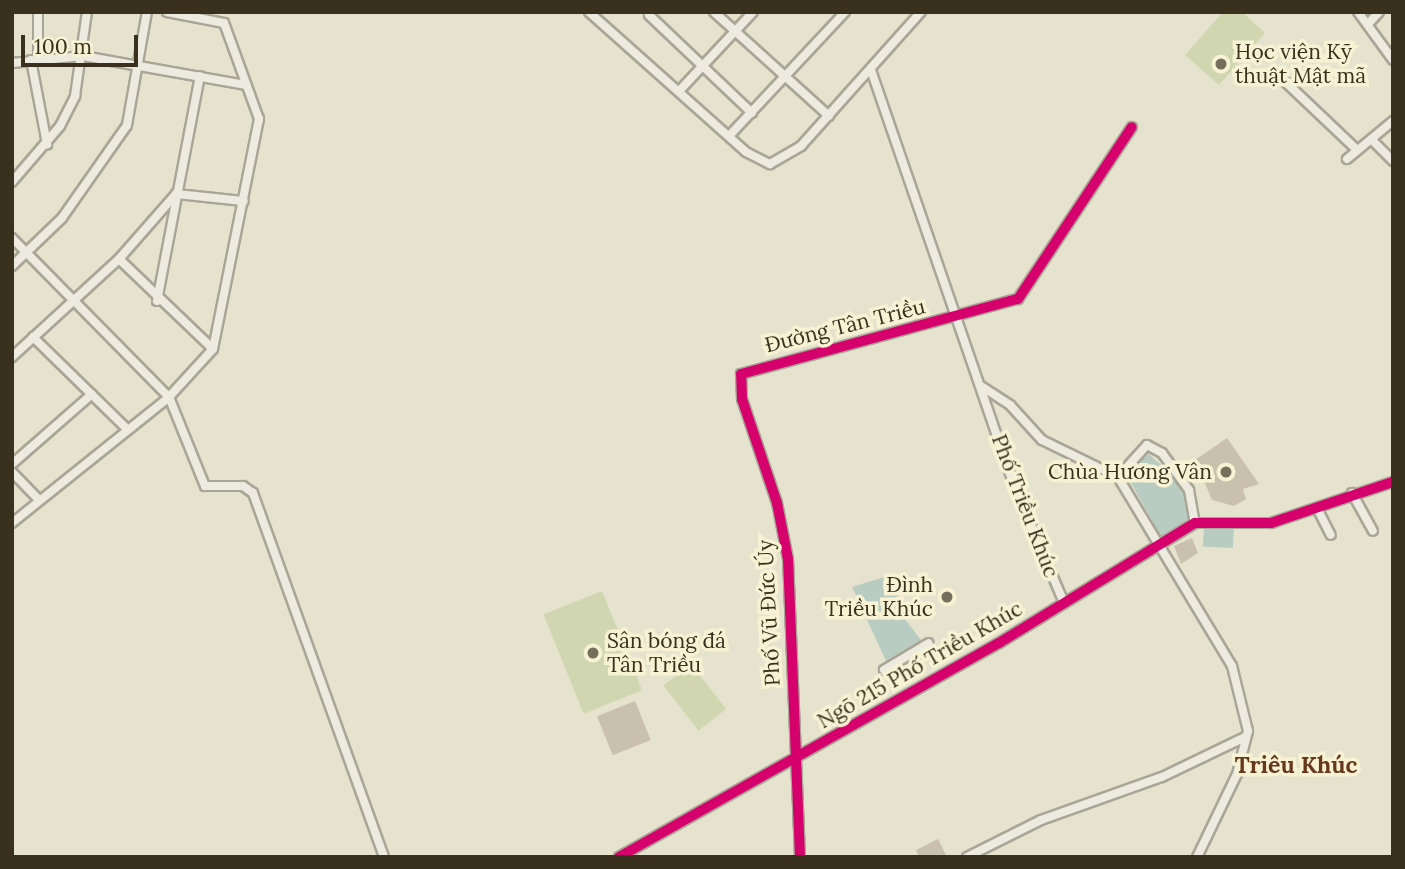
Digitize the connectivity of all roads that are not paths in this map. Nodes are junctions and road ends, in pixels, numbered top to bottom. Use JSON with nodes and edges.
{"nodes":[{"id":1,"x":38,"y":12,"type":"edge"},
{"id":2,"x":87,"y":12,"type":"edge"},
{"id":3,"x":147,"y":12,"type":"edge"},
{"id":4,"x":167,"y":12,"type":"edge"},
{"id":5,"x":589,"y":12,"type":"edge"},
{"id":6,"x":714,"y":12,"type":"edge"},
{"id":7,"x":753,"y":12,"type":"edge"},
{"id":8,"x":845,"y":12,"type":"edge"},
{"id":9,"x":921,"y":12,"type":"edge"},
{"id":10,"x":1358,"y":12,"type":"edge"},
{"id":11,"x":1380,"y":12,"type":"edge"},
{"id":12,"x":649,"y":15,"type":"dead end"},
{"id":13,"x":1368,"y":24,"type":"junction"},
{"id":14,"x":736,"y":32,"type":"junction"},
{"id":15,"x":83,"y":56,"type":"junction"},
{"id":16,"x":34,"y":59,"type":"junction"},
{"id":17,"x":1393,"y":60,"type":"edge"},
{"id":18,"x":12,"y":63,"type":"edge"},
{"id":19,"x":141,"y":65,"type":"junction"},
{"id":20,"x":701,"y":67,"type":"junction"},
{"id":21,"x":871,"y":69,"type":"junction"},
{"id":22,"x":1276,"y":73,"type":"dead end"},
{"id":23,"x":200,"y":76,"type":"junction"},
{"id":24,"x":786,"y":77,"type":"junction"},
{"id":25,"x":246,"y":85,"type":"junction"},
{"id":26,"x":681,"y":89,"type":"junction"},
{"id":27,"x":752,"y":113,"type":"junction"},
{"id":28,"x":829,"y":116,"type":"junction"},
{"id":29,"x":1393,"y":121,"type":"edge"},
{"id":30,"x":1132,"y":127,"type":"dead end"},
{"id":31,"x":729,"y":136,"type":"junction"},
{"id":32,"x":1372,"y":140,"type":"junction"},
{"id":33,"x":47,"y":144,"type":"junction"},
{"id":34,"x":1357,"y":150,"type":"junction"},
{"id":35,"x":1347,"y":159,"type":"dead end"},
{"id":36,"x":1393,"y":162,"type":"edge"},
{"id":37,"x":12,"y":182,"type":"edge"},
{"id":38,"x":176,"y":194,"type":"junction"},
{"id":39,"x":244,"y":201,"type":"junction"},
{"id":40,"x":12,"y":238,"type":"edge"},
{"id":41,"x":28,"y":251,"type":"junction"},
{"id":42,"x":119,"y":259,"type":"junction"},
{"id":43,"x":12,"y":266,"type":"edge"},
{"id":44,"x":74,"y":300,"type":"junction"},
{"id":45,"x":157,"y":301,"type":"junction"},
{"id":46,"x":959,"y":317,"type":"junction"},
{"id":47,"x":33,"y":337,"type":"junction"},
{"id":48,"x":213,"y":349,"type":"junction"},
{"id":49,"x":12,"y":356,"type":"edge"},
{"id":50,"x":741,"y":374,"type":"joint"},
{"id":51,"x":981,"y":386,"type":"junction"},
{"id":52,"x":92,"y":394,"type":"junction"},
{"id":53,"x":169,"y":397,"type":"junction"},
{"id":54,"x":126,"y":428,"type":"junction"},
{"id":55,"x":12,"y":464,"type":"edge"},
{"id":56,"x":12,"y":472,"type":"edge"},
{"id":57,"x":1118,"y":477,"type":"junction"},
{"id":58,"x":1393,"y":482,"type":"edge"},
{"id":59,"x":1352,"y":493,"type":"junction"},
{"id":60,"x":39,"y":500,"type":"junction"},
{"id":61,"x":1317,"y":508,"type":"junction"},
{"id":62,"x":12,"y":523,"type":"edge"},
{"id":63,"x":1195,"y":523,"type":"junction"},
{"id":64,"x":1373,"y":531,"type":"dead end"},
{"id":65,"x":1331,"y":535,"type":"dead end"},
{"id":66,"x":1160,"y":544,"type":"junction"},
{"id":67,"x":1064,"y":603,"type":"junction"},
{"id":68,"x":929,"y":643,"type":"dead end"},
{"id":69,"x":884,"y":670,"type":"dead end"},
{"id":70,"x":1245,"y":737,"type":"junction"},
{"id":71,"x":796,"y":760,"type":"junction"},
{"id":72,"x":638,"y":848,"type":"junction"},
{"id":73,"x":384,"y":857,"type":"edge"},
{"id":74,"x":619,"y":857,"type":"edge"},
{"id":75,"x":643,"y":857,"type":"edge"},
{"id":76,"x":800,"y":857,"type":"edge"},
{"id":77,"x":967,"y":857,"type":"edge"},
{"id":78,"x":1197,"y":857,"type":"edge"}],
"edges":[{"from":1,"to":16,"type":"street"},
{"from":2,"to":15,"type":"street"},
{"from":3,"to":19,"type":"street"},
{"from":4,"to":25,"type":"street"},
{"from":5,"to":26,"type":"street"},
{"from":6,"to":14,"type":"street"},
{"from":7,"to":14,"type":"street"},
{"from":8,"to":24,"type":"street"},
{"from":9,"to":21,"type":"street"},
{"from":10,"to":13,"type":"street"},
{"from":11,"to":13,"type":"street"},
{"from":12,"to":20,"type":"street"},
{"from":13,"to":17,"type":"street"},
{"from":14,"to":20,"type":"street"},
{"from":14,"to":24,"type":"street"},
{"from":15,"to":16,"type":"street"},
{"from":15,"to":19,"type":"street"},
{"from":15,"to":33,"type":"street"},
{"from":16,"to":18,"type":"street"},
{"from":16,"to":33,"type":"street"},
{"from":19,"to":23,"type":"street"},
{"from":19,"to":41,"type":"street"},
{"from":20,"to":26,"type":"street"},
{"from":20,"to":27,"type":"street"},
{"from":21,"to":28,"type":"street"},
{"from":21,"to":46,"type":"street","name":"Đường Tân Triều"},
{"from":22,"to":34,"type":"street"},
{"from":23,"to":25,"type":"street"},
{"from":23,"to":38,"type":"street"},
{"from":24,"to":27,"type":"street"},
{"from":24,"to":28,"type":"street"},
{"from":25,"to":39,"type":"street"},
{"from":26,"to":31,"type":"street"},
{"from":27,"to":31,"type":"street"},
{"from":28,"to":31,"type":"street"},
{"from":29,"to":32,"type":"street"},
{"from":30,"to":46,"type":"street"},
{"from":32,"to":34,"type":"street"},
{"from":32,"to":36,"type":"street"},
{"from":33,"to":37,"type":"street"},
{"from":34,"to":35,"type":"street"},
{"from":38,"to":39,"type":"street"},
{"from":38,"to":42,"type":"street"},
{"from":38,"to":45,"type":"street"},
{"from":39,"to":48,"type":"street"},
{"from":40,"to":41,"type":"street"},
{"from":41,"to":43,"type":"street"},
{"from":41,"to":44,"type":"street"},
{"from":42,"to":44,"type":"street"},
{"from":42,"to":45,"type":"street"},
{"from":44,"to":47,"type":"street"},
{"from":44,"to":53,"type":"street"},
{"from":45,"to":48,"type":"street"},
{"from":46,"to":50,"type":"street","name":"Đường Tân Triều"},
{"from":46,"to":51,"type":"street","name":"Đường Tân Triều"},
{"from":47,"to":49,"type":"street"},
{"from":47,"to":52,"type":"street"},
{"from":48,"to":53,"type":"street"},
{"from":50,"to":71,"type":"street","name":"Phố Vũ Đức Úy"},
{"from":51,"to":57,"type":"street"},
{"from":51,"to":67,"type":"street","name":"Phố Triều Khúc"},
{"from":52,"to":54,"type":"street"},
{"from":52,"to":55,"type":"street"},
{"from":53,"to":54,"type":"street"},
{"from":53,"to":73,"type":"street"},
{"from":54,"to":60,"type":"street"},
{"from":56,"to":60,"type":"street"},
{"from":57,"to":63,"type":"street"},
{"from":57,"to":66,"type":"street"},
{"from":58,"to":59,"type":"street"},
{"from":59,"to":61,"type":"street"},
{"from":59,"to":64,"type":"street"},
{"from":60,"to":62,"type":"street"},
{"from":61,"to":63,"type":"street"},
{"from":61,"to":65,"type":"street"},
{"from":63,"to":66,"type":"street","name":"Phố Triều Khúc"},
{"from":66,"to":67,"type":"street","name":"Phố Triều Khúc"},
{"from":66,"to":70,"type":"street"},
{"from":67,"to":71,"type":"street","name":"Ngõ 215 Phố Triều Khúc"},
{"from":68,"to":69,"type":"street"},
{"from":70,"to":77,"type":"street"},
{"from":70,"to":78,"type":"street"},
{"from":71,"to":72,"type":"street","name":"Ngõ 215 Phố Triều Khúc"},
{"from":71,"to":76,"type":"street","name":"Phố Vũ Đức Úy"},
{"from":72,"to":74,"type":"street","name":"Ngõ 215 Phố Triều Khúc"},
{"from":72,"to":75,"type":"street"}]}
